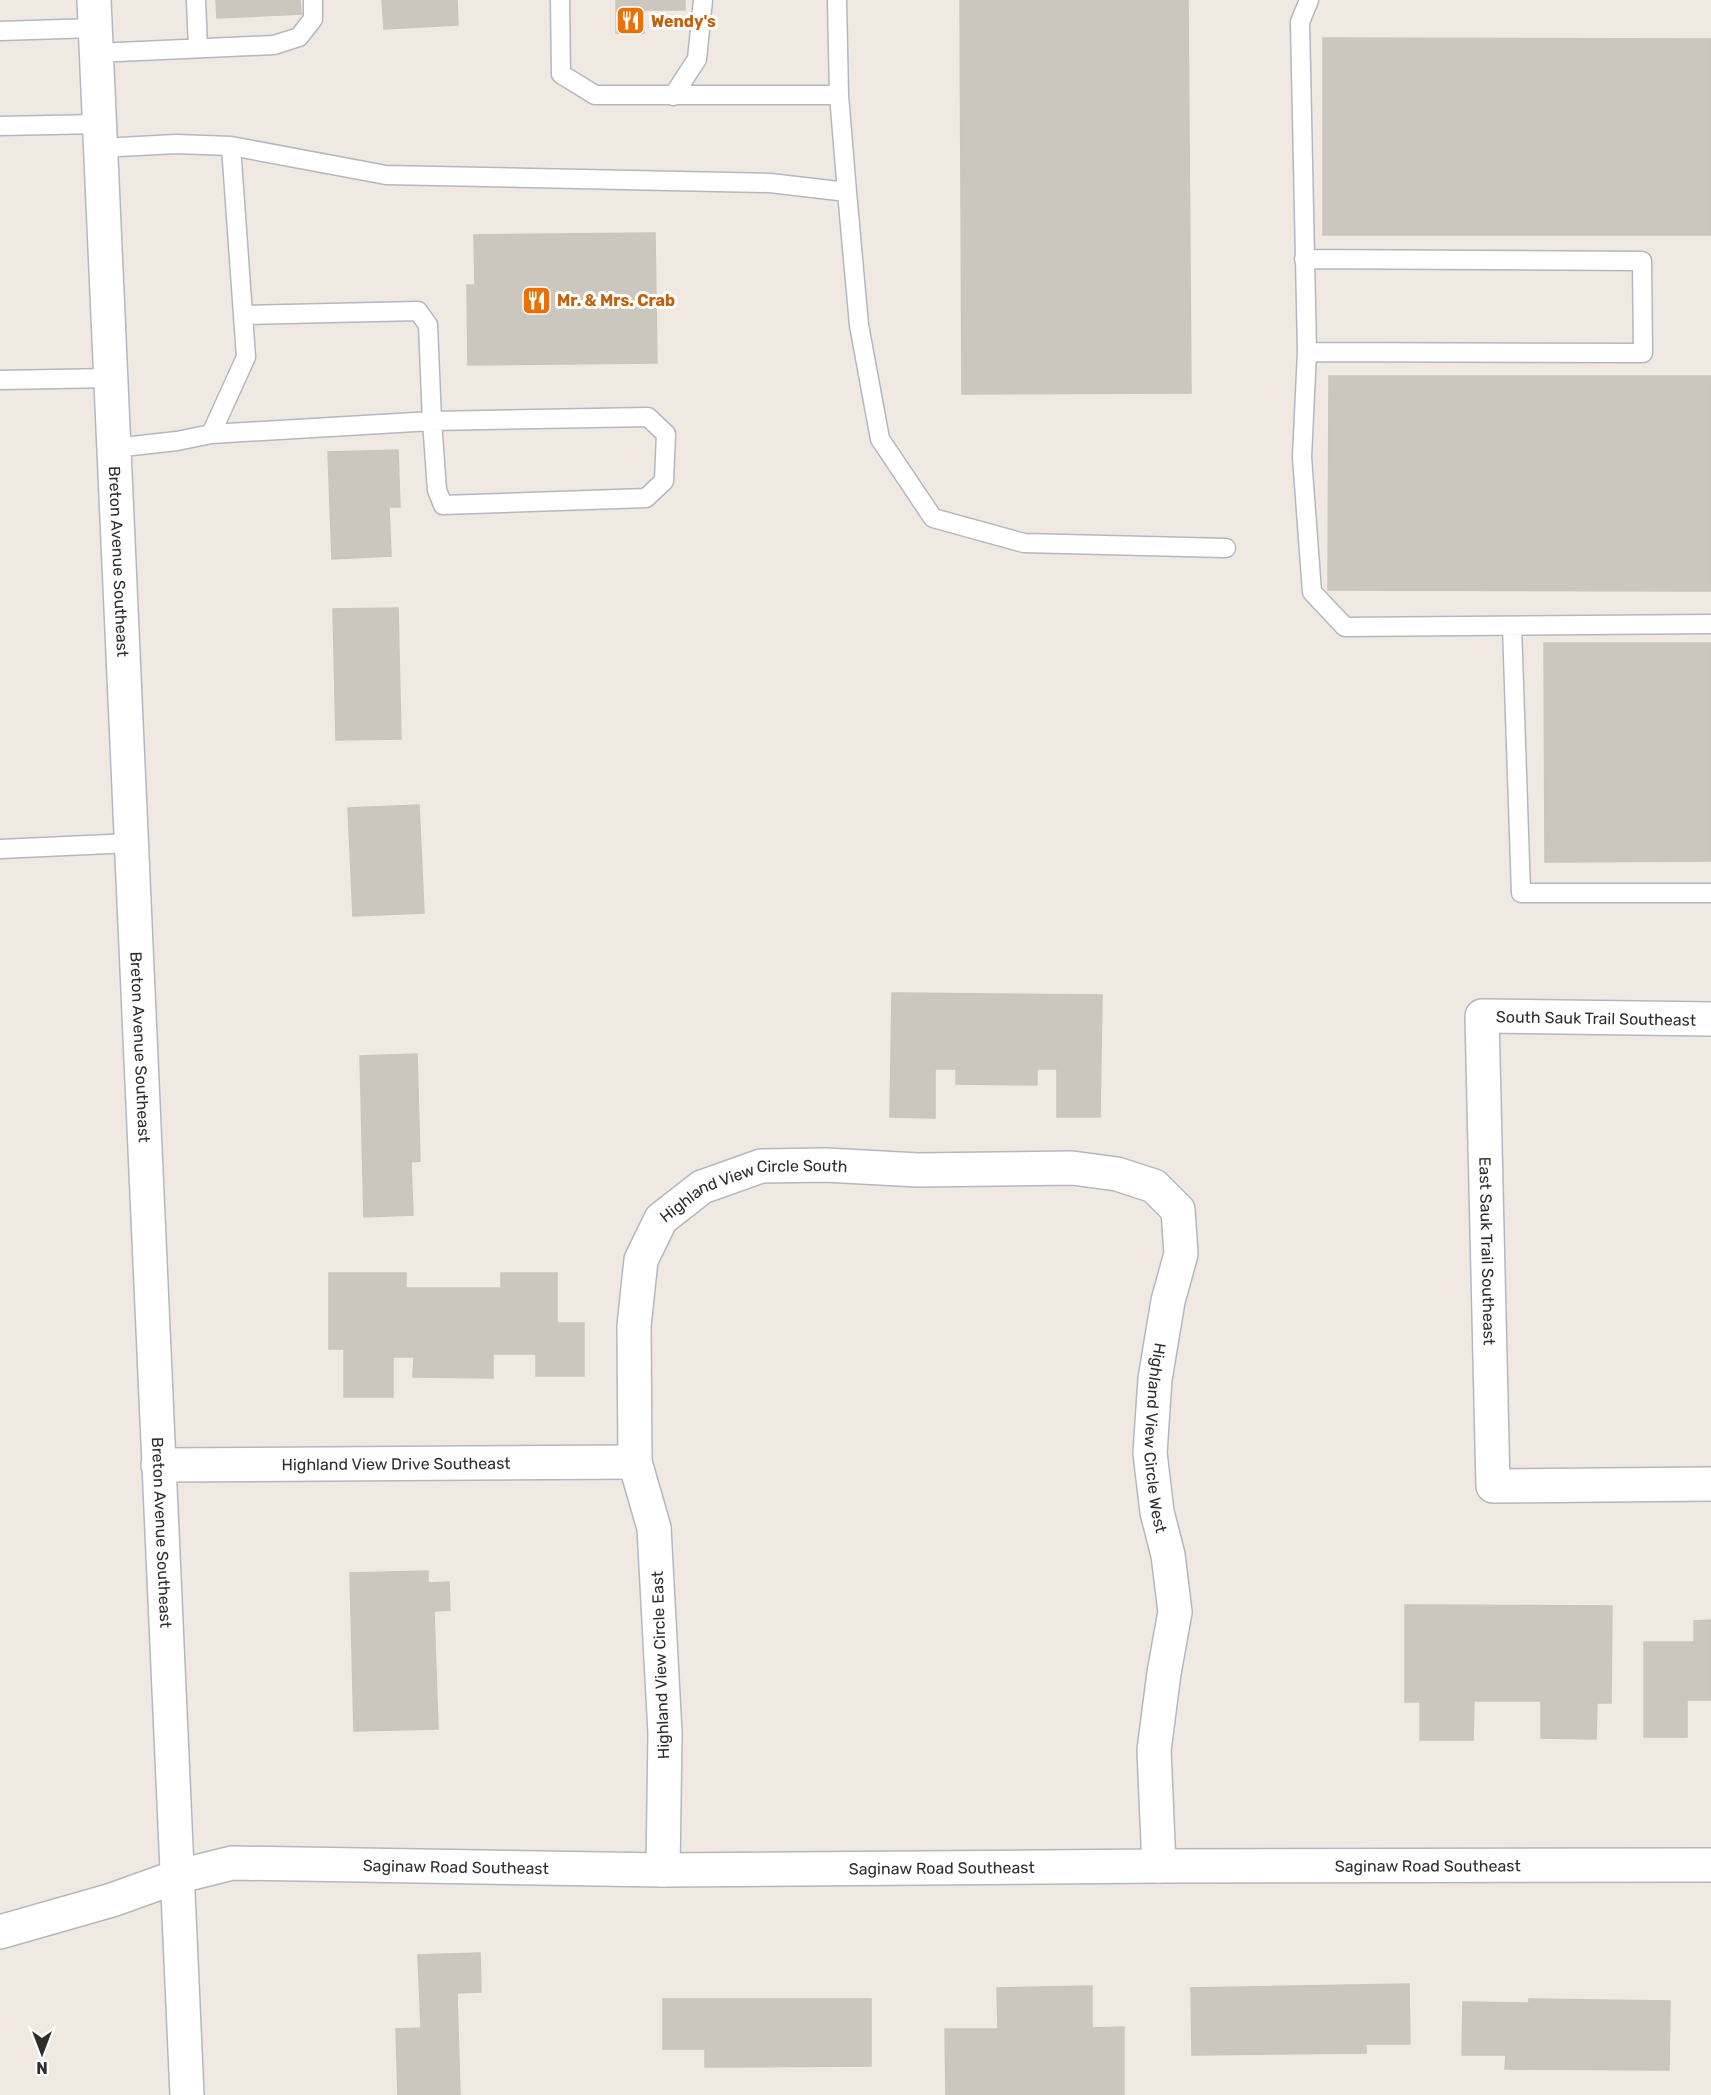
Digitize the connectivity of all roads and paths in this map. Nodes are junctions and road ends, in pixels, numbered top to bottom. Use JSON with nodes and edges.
{"nodes":[{"id":1,"x":196,"y":0,"type":"edge"},
{"id":2,"x":313,"y":0,"type":"edge"},
{"id":3,"x":561,"y":0,"type":"edge"},
{"id":4,"x":703,"y":0,"type":"edge"},
{"id":5,"x":837,"y":0,"type":"edge"},
{"id":6,"x":1309,"y":0,"type":"edge"},
{"id":7,"x":95,"y":27,"type":"edge"},
{"id":8,"x":0,"y":31,"type":"edge"},
{"id":9,"x":198,"y":48,"type":"junction"},
{"id":10,"x":839,"y":95,"type":"junction"},
{"id":11,"x":673,"y":96,"type":"junction"},
{"id":12,"x":0,"y":126,"type":"edge"},
{"id":13,"x":100,"y":136,"type":"junction"},
{"id":14,"x":231,"y":146,"type":"junction"},
{"id":15,"x":847,"y":192,"type":"junction"},
{"id":16,"x":1304,"y":259,"type":"junction"},
{"id":17,"x":243,"y":315,"type":"junction"},
{"id":18,"x":1307,"y":352,"type":"junction"},
{"id":19,"x":111,"y":378,"type":"junction"},
{"id":20,"x":0,"y":380,"type":"edge"},
{"id":21,"x":432,"y":421,"type":"junction"},
{"id":22,"x":211,"y":434,"type":"junction"},
{"id":23,"x":114,"y":448,"type":"junction"},
{"id":24,"x":1226,"y":548,"type":"dead end"},
{"id":25,"x":1711,"y":624,"type":"edge"},
{"id":26,"x":1512,"y":626,"type":"junction"},
{"id":27,"x":131,"y":843,"type":"junction"},
{"id":28,"x":0,"y":849,"type":"edge"},
{"id":29,"x":1711,"y":893,"type":"edge"},
{"id":30,"x":1482,"y":1016,"type":"joint"},
{"id":31,"x":1711,"y":1019,"type":"edge"},
{"id":32,"x":918,"y":1170,"type":"joint"},
{"id":33,"x":635,"y":1462,"type":"junction"},
{"id":34,"x":158,"y":1465,"type":"junction"},
{"id":35,"x":1711,"y":1484,"type":"edge"},
{"id":36,"x":1711,"y":1865,"type":"edge"},
{"id":37,"x":1159,"y":1866,"type":"junction"},
{"id":38,"x":663,"y":1870,"type":"junction"},
{"id":39,"x":176,"y":1877,"type":"junction"},
{"id":40,"x":0,"y":1932,"type":"edge"},
{"id":41,"x":187,"y":2095,"type":"edge"}],
"edges":[{"from":1,"to":9,"type":"lane"},
{"from":2,"to":9,"type":"lane"},
{"from":3,"to":11,"type":"lane"},
{"from":4,"to":11,"type":"lane"},
{"from":5,"to":10,"type":"lane"},
{"from":6,"to":16,"type":"lane"},
{"from":7,"to":8,"type":"lane"},
{"from":7,"to":9,"type":"lane"},
{"from":7,"to":13,"type":"street","name":"Breton Avenue Southeast"},
{"from":10,"to":11,"type":"lane"},
{"from":10,"to":15,"type":"lane"},
{"from":12,"to":13,"type":"lane"},
{"from":13,"to":14,"type":"lane"},
{"from":13,"to":19,"type":"street","name":"Breton Avenue Southeast"},
{"from":14,"to":15,"type":"lane"},
{"from":14,"to":17,"type":"lane"},
{"from":15,"to":24,"type":"lane"},
{"from":16,"to":18,"type":"lane"},
{"from":16,"to":18,"type":"lane"},
{"from":17,"to":21,"type":"lane"},
{"from":17,"to":22,"type":"lane"},
{"from":18,"to":26,"type":"lane"},
{"from":19,"to":20,"type":"lane"},
{"from":19,"to":23,"type":"street","name":"Breton Avenue Southeast"},
{"from":21,"to":21,"type":"lane"},
{"from":21,"to":22,"type":"lane"},
{"from":22,"to":23,"type":"lane"},
{"from":23,"to":27,"type":"street","name":"Breton Avenue Southeast"},
{"from":25,"to":26,"type":"lane"},
{"from":26,"to":29,"type":"lane"},
{"from":27,"to":28,"type":"lane"},
{"from":27,"to":34,"type":"street","name":"Breton Avenue Southeast"},
{"from":30,"to":31,"type":"street","name":"South Sauk Trail Southeast"},
{"from":30,"to":35,"type":"street","name":"East Sauk Trail Southeast"},
{"from":32,"to":33,"type":"street","name":"Highland View Circle South"},
{"from":32,"to":37,"type":"street","name":"Highland View Circle West"},
{"from":33,"to":34,"type":"street","name":"Highland View Drive Southeast"},
{"from":33,"to":38,"type":"street","name":"Highland View Circle East"},
{"from":34,"to":39,"type":"street","name":"Breton Avenue Southeast"},
{"from":36,"to":37,"type":"street","name":"Saginaw Road Southeast"},
{"from":37,"to":38,"type":"street","name":"Saginaw Road Southeast"},
{"from":38,"to":39,"type":"street","name":"Saginaw Road Southeast"},
{"from":39,"to":40,"type":"street","name":"Saginaw Road Southeast"},
{"from":39,"to":41,"type":"street","name":"Breton Avenue Southeast"}]}
